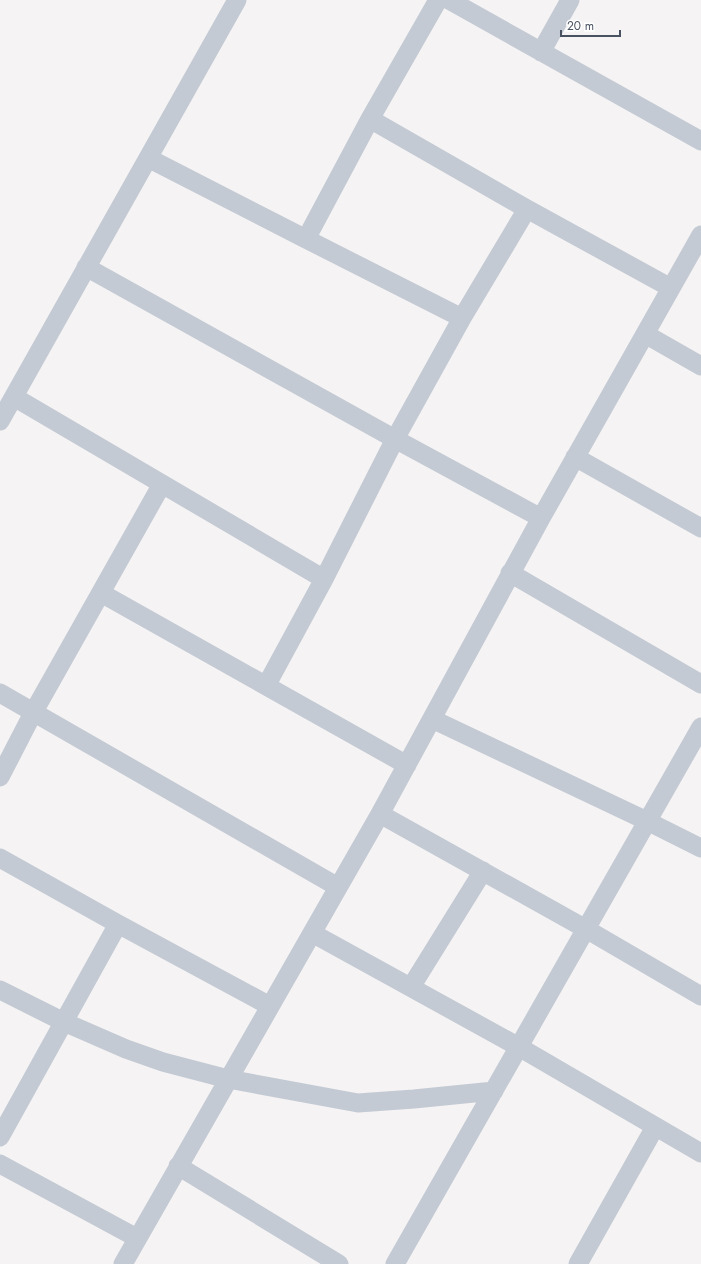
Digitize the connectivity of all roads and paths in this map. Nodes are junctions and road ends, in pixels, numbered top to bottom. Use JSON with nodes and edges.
{"nodes":[{"id":1,"x":237,"y":0,"type":"edge"},
{"id":2,"x":438,"y":0,"type":"edge"},
{"id":3,"x":449,"y":0,"type":"edge"},
{"id":4,"x":570,"y":0,"type":"edge"},
{"id":5,"x":541,"y":52,"type":"junction"},
{"id":6,"x":370,"y":119,"type":"junction"},
{"id":7,"x":701,"y":140,"type":"edge"},
{"id":8,"x":148,"y":158,"type":"junction"},
{"id":9,"x":527,"y":209,"type":"junction"},
{"id":10,"x":701,"y":235,"type":"edge"},
{"id":11,"x":306,"y":239,"type":"junction"},
{"id":12,"x":86,"y":267,"type":"junction"},
{"id":13,"x":671,"y":288,"type":"junction"},
{"id":14,"x":462,"y":318,"type":"junction"},
{"id":15,"x":645,"y":334,"type":"junction"},
{"id":16,"x":701,"y":366,"type":"edge"},
{"id":17,"x":14,"y":396,"type":"junction"},
{"id":18,"x":0,"y":421,"type":"edge"},
{"id":19,"x":395,"y":439,"type":"junction"},
{"id":20,"x":575,"y":457,"type":"junction"},
{"id":21,"x":162,"y":484,"type":"junction"},
{"id":22,"x":540,"y":518,"type":"junction"},
{"id":23,"x":701,"y":528,"type":"edge"},
{"id":24,"x":510,"y":574,"type":"junction"},
{"id":25,"x":324,"y":579,"type":"junction"},
{"id":26,"x":101,"y":592,"type":"junction"},
{"id":27,"x":701,"y":684,"type":"edge"},
{"id":28,"x":266,"y":686,"type":"junction"},
{"id":29,"x":0,"y":693,"type":"edge"},
{"id":30,"x":34,"y":713,"type":"junction"},
{"id":31,"x":432,"y":719,"type":"junction"},
{"id":32,"x":701,"y":727,"type":"edge"},
{"id":33,"x":406,"y":765,"type":"junction"},
{"id":34,"x":0,"y":777,"type":"edge"},
{"id":35,"x":380,"y":814,"type":"junction"},
{"id":36,"x":648,"y":821,"type":"junction"},
{"id":37,"x":701,"y":848,"type":"edge"},
{"id":38,"x":0,"y":858,"type":"edge"},
{"id":39,"x":483,"y":871,"type":"junction"},
{"id":40,"x":338,"y":887,"type":"junction"},
{"id":41,"x":118,"y":924,"type":"junction"},
{"id":42,"x":586,"y":929,"type":"junction"},
{"id":43,"x":312,"y":933,"type":"junction"},
{"id":44,"x":411,"y":987,"type":"junction"},
{"id":45,"x":0,"y":990,"type":"edge"},
{"id":46,"x":701,"y":996,"type":"edge"},
{"id":47,"x":270,"y":1006,"type":"junction"},
{"id":48,"x":64,"y":1022,"type":"junction"},
{"id":49,"x":519,"y":1047,"type":"junction"},
{"id":50,"x":228,"y":1079,"type":"junction"},
{"id":51,"x":494,"y":1091,"type":"junction"},
{"id":52,"x":656,"y":1127,"type":"junction"},
{"id":53,"x":0,"y":1137,"type":"edge"},
{"id":54,"x":701,"y":1153,"type":"edge"},
{"id":55,"x":0,"y":1164,"type":"edge"},
{"id":56,"x":178,"y":1166,"type":"junction"},
{"id":57,"x":138,"y":1238,"type":"junction"},
{"id":58,"x":123,"y":1264,"type":"edge"},
{"id":59,"x":339,"y":1264,"type":"edge"},
{"id":60,"x":395,"y":1264,"type":"edge"},
{"id":61,"x":578,"y":1264,"type":"edge"}],
"edges":[{"from":1,"to":8,"type":"street"},
{"from":2,"to":6,"type":"street"},
{"from":3,"to":5,"type":"street"},
{"from":4,"to":5,"type":"street"},
{"from":5,"to":7,"type":"street"},
{"from":6,"to":9,"type":"street"},
{"from":6,"to":11,"type":"street"},
{"from":8,"to":11,"type":"street"},
{"from":8,"to":12,"type":"street"},
{"from":9,"to":13,"type":"street"},
{"from":9,"to":14,"type":"street"},
{"from":10,"to":13,"type":"street"},
{"from":11,"to":14,"type":"street"},
{"from":12,"to":17,"type":"street"},
{"from":12,"to":19,"type":"street"},
{"from":13,"to":15,"type":"street"},
{"from":14,"to":19,"type":"street"},
{"from":15,"to":16,"type":"street"},
{"from":15,"to":20,"type":"street"},
{"from":17,"to":18,"type":"street"},
{"from":17,"to":21,"type":"street"},
{"from":19,"to":22,"type":"street"},
{"from":19,"to":25,"type":"street"},
{"from":20,"to":22,"type":"street"},
{"from":20,"to":23,"type":"street"},
{"from":21,"to":25,"type":"street"},
{"from":21,"to":26,"type":"street"},
{"from":22,"to":24,"type":"street"},
{"from":24,"to":27,"type":"street"},
{"from":24,"to":31,"type":"street"},
{"from":25,"to":28,"type":"street"},
{"from":26,"to":28,"type":"street"},
{"from":26,"to":30,"type":"street"},
{"from":28,"to":33,"type":"street"},
{"from":29,"to":30,"type":"street"},
{"from":30,"to":34,"type":"street"},
{"from":30,"to":40,"type":"street"},
{"from":31,"to":33,"type":"street"},
{"from":31,"to":36,"type":"street"},
{"from":32,"to":36,"type":"street"},
{"from":33,"to":35,"type":"street"},
{"from":35,"to":39,"type":"street"},
{"from":35,"to":40,"type":"street"},
{"from":36,"to":37,"type":"street"},
{"from":36,"to":42,"type":"street"},
{"from":38,"to":41,"type":"street"},
{"from":39,"to":42,"type":"street"},
{"from":39,"to":44,"type":"street"},
{"from":40,"to":43,"type":"street"},
{"from":41,"to":47,"type":"street"},
{"from":41,"to":48,"type":"street"},
{"from":42,"to":46,"type":"street"},
{"from":42,"to":49,"type":"street"},
{"from":43,"to":44,"type":"street"},
{"from":43,"to":47,"type":"street"},
{"from":44,"to":49,"type":"street"},
{"from":45,"to":48,"type":"street"},
{"from":47,"to":50,"type":"street"},
{"from":48,"to":50,"type":"street"},
{"from":48,"to":53,"type":"street"},
{"from":49,"to":51,"type":"street"},
{"from":49,"to":52,"type":"street"},
{"from":50,"to":51,"type":"street"},
{"from":50,"to":56,"type":"street"},
{"from":51,"to":60,"type":"street"},
{"from":52,"to":54,"type":"street"},
{"from":52,"to":61,"type":"street"},
{"from":55,"to":57,"type":"street"},
{"from":56,"to":57,"type":"street"},
{"from":56,"to":59,"type":"street"},
{"from":57,"to":58,"type":"street"}]}
